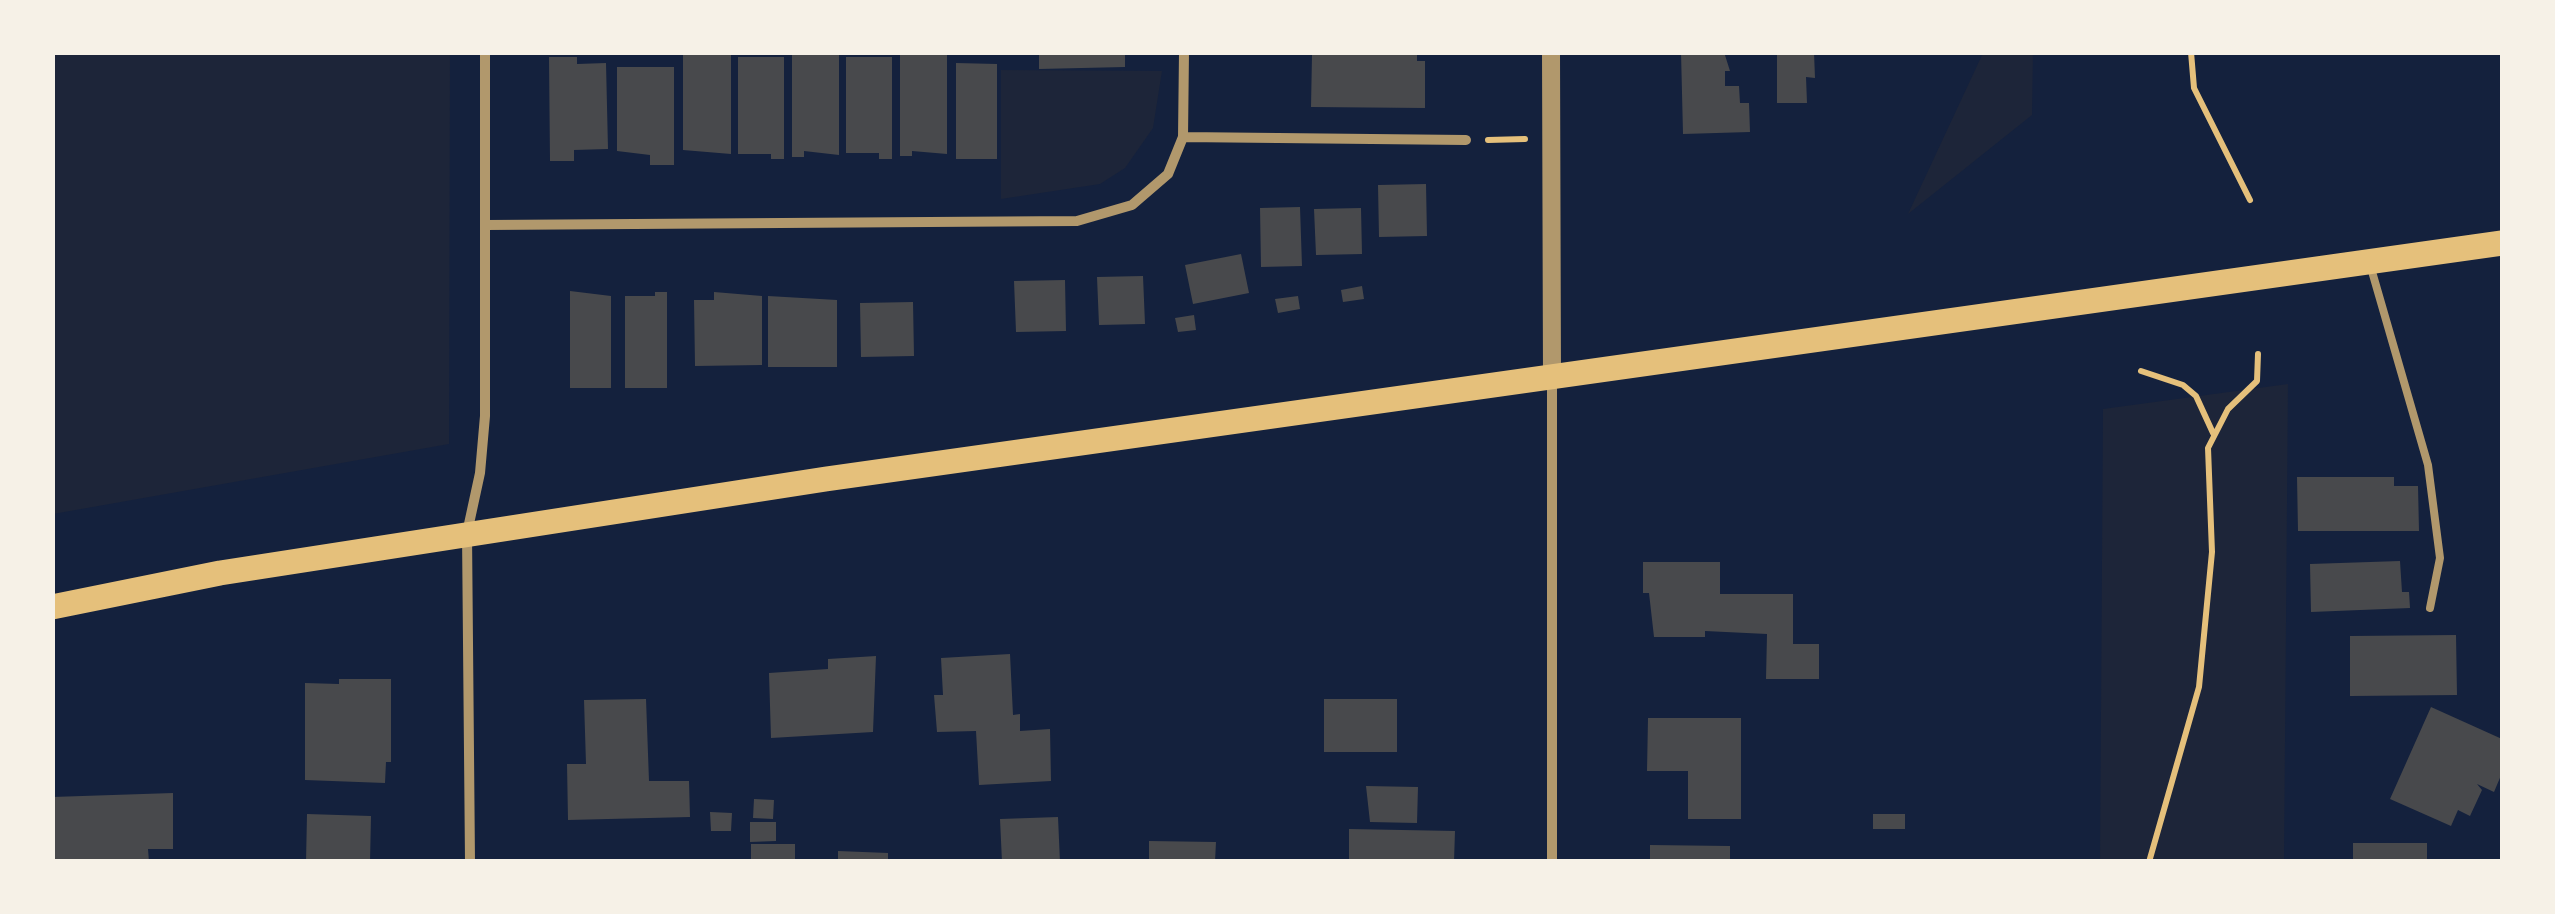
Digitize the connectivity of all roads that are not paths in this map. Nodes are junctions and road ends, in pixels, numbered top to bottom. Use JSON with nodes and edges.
{"nodes":[{"id":1,"x":484,"y":52,"type":"edge"},
{"id":2,"x":1184,"y":52,"type":"edge"},
{"id":3,"x":1551,"y":52,"type":"edge"},
{"id":4,"x":1183,"y":137,"type":"junction"},
{"id":5,"x":1466,"y":140,"type":"road end"},
{"id":6,"x":486,"y":225,"type":"junction"},
{"id":7,"x":2502,"y":243,"type":"edge"},
{"id":8,"x":2369,"y":262,"type":"junction"},
{"id":9,"x":1552,"y":378,"type":"junction"},
{"id":10,"x":467,"y":532,"type":"junction"},
{"id":11,"x":52,"y":607,"type":"edge"},
{"id":12,"x":2430,"y":608,"type":"dead end"},
{"id":13,"x":470,"y":862,"type":"edge"},
{"id":14,"x":1552,"y":862,"type":"edge"}],
"edges":[{"from":1,"to":6,"type":"street"},
{"from":2,"to":4,"type":"street"},
{"from":3,"to":9,"type":"street"},
{"from":4,"to":5,"type":"street"},
{"from":4,"to":6,"type":"street"},
{"from":6,"to":10,"type":"street"},
{"from":7,"to":8,"type":"main road"},
{"from":8,"to":9,"type":"main road"},
{"from":8,"to":12,"type":"lane"},
{"from":9,"to":10,"type":"main road"},
{"from":9,"to":14,"type":"street"},
{"from":10,"to":11,"type":"main road"},
{"from":10,"to":13,"type":"street"}]}
